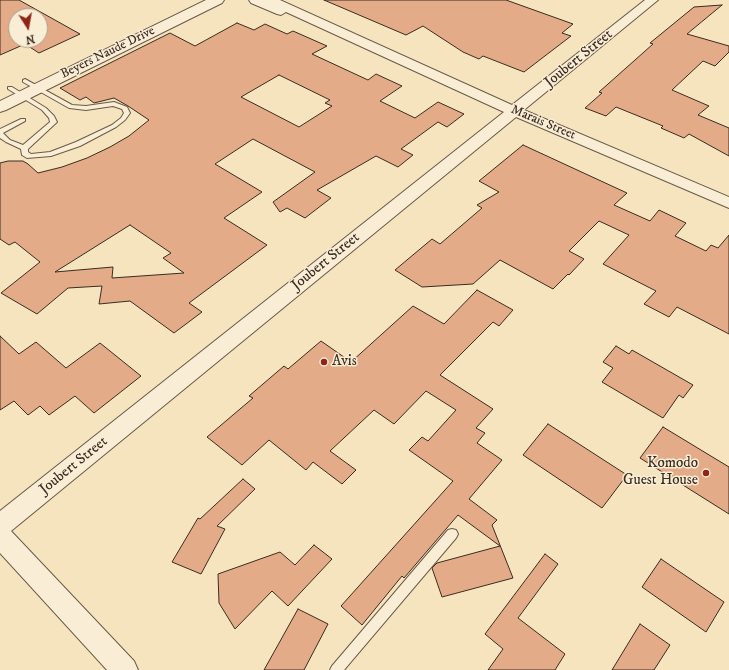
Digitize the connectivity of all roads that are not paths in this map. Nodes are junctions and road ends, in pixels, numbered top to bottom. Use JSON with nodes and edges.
{"nodes":[{"id":1,"x":192,"y":0,"type":"edge"},
{"id":2,"x":217,"y":0,"type":"edge"},
{"id":3,"x":255,"y":0,"type":"edge"},
{"id":4,"x":270,"y":0,"type":"edge"},
{"id":5,"x":652,"y":0,"type":"edge"},
{"id":6,"x":359,"y":41,"type":"junction"},
{"id":7,"x":19,"y":89,"type":"edge"},
{"id":8,"x":0,"y":107,"type":"edge"},
{"id":9,"x":514,"y":111,"type":"junction"},
{"id":10,"x":23,"y":120,"type":"dead end"},
{"id":11,"x":0,"y":133,"type":"edge"},
{"id":12,"x":24,"y":148,"type":"junction"},
{"id":13,"x":729,"y":203,"type":"edge"},
{"id":14,"x":0,"y":525,"type":"edge"},
{"id":15,"x":452,"y":534,"type":"dead end"},
{"id":16,"x":0,"y":536,"type":"edge"},
{"id":17,"x":126,"y":670,"type":"edge"},
{"id":18,"x":336,"y":670,"type":"edge"}],
"edges":[{"from":1,"to":7,"type":"street","name":"Beyers Naude Drive"},
{"from":2,"to":7,"type":"street","name":"Beyers Naude Drive"},
{"from":3,"to":6,"type":"street","name":"Marais Street"},
{"from":4,"to":6,"type":"street","name":"Marais Street"},
{"from":5,"to":9,"type":"street","name":"Joubert Street"},
{"from":6,"to":9,"type":"street","name":"Marais Street"},
{"from":7,"to":8,"type":"street","name":"Beyers Naude Drive"},
{"from":7,"to":12,"type":"lane"},
{"from":7,"to":12,"type":"lane"},
{"from":9,"to":13,"type":"street","name":"Marais Street"},
{"from":9,"to":14,"type":"street","name":"Joubert Street"},
{"from":10,"to":11,"type":"lane"},
{"from":11,"to":12,"type":"lane"},
{"from":15,"to":18,"type":"lane"},
{"from":16,"to":17,"type":"street"}]}
